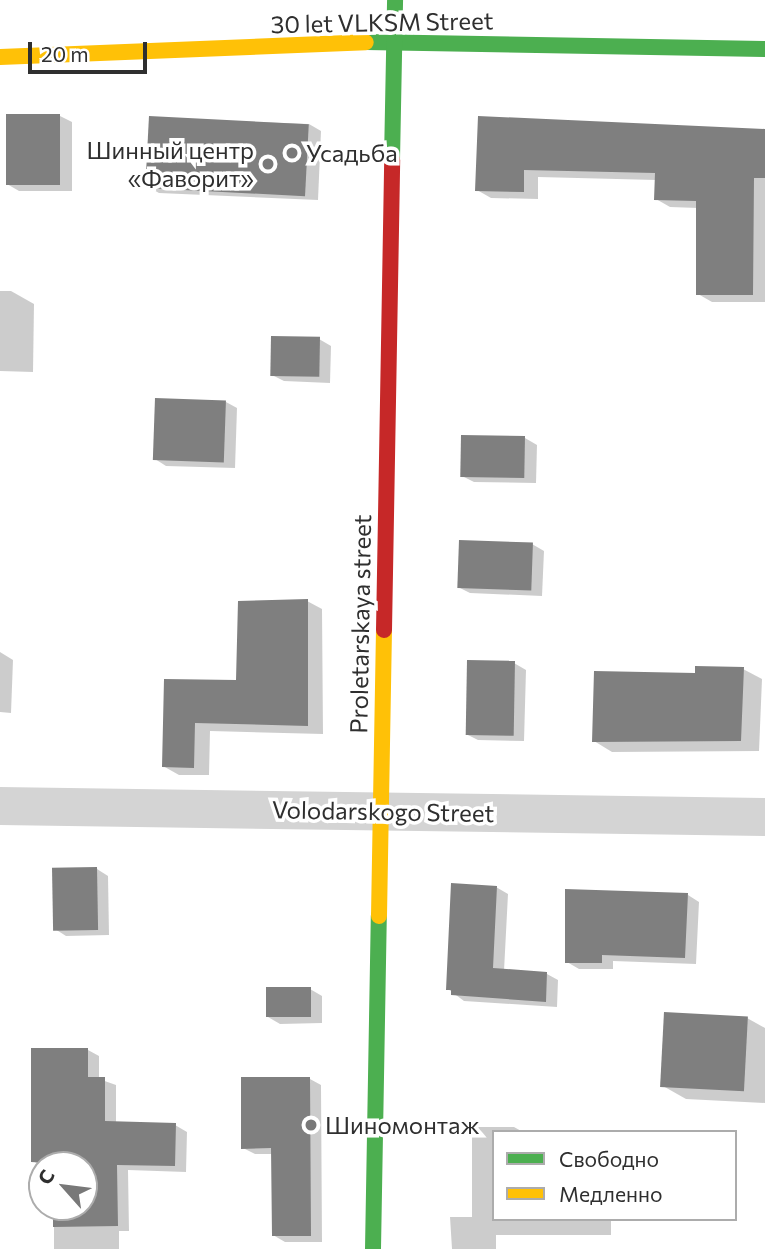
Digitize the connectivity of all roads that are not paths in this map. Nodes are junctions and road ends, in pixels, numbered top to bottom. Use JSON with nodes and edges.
{"nodes":[{"id":1,"x":395,"y":0,"type":"edge"},
{"id":2,"x":395,"y":41,"type":"junction"},
{"id":3,"x":765,"y":49,"type":"edge"},
{"id":4,"x":0,"y":57,"type":"edge"},
{"id":5,"x":0,"y":806,"type":"edge"},
{"id":6,"x":379,"y":811,"type":"junction"},
{"id":7,"x":765,"y":817,"type":"edge"},
{"id":8,"x":373,"y":1249,"type":"edge"}],
"edges":[{"from":1,"to":2,"type":"street","name":"Proletarskaya street"},
{"from":2,"to":3,"type":"street","name":"30 let VLKSM Street"},
{"from":2,"to":4,"type":"street","name":"30 let VLKSM Street"},
{"from":2,"to":6,"type":"street","name":"Proletarskaya street"},
{"from":5,"to":6,"type":"street","name":"Volodarskogo Street"},
{"from":6,"to":7,"type":"street","name":"Volodarskogo Street"},
{"from":6,"to":8,"type":"street","name":"Proletarskaya street"}]}
